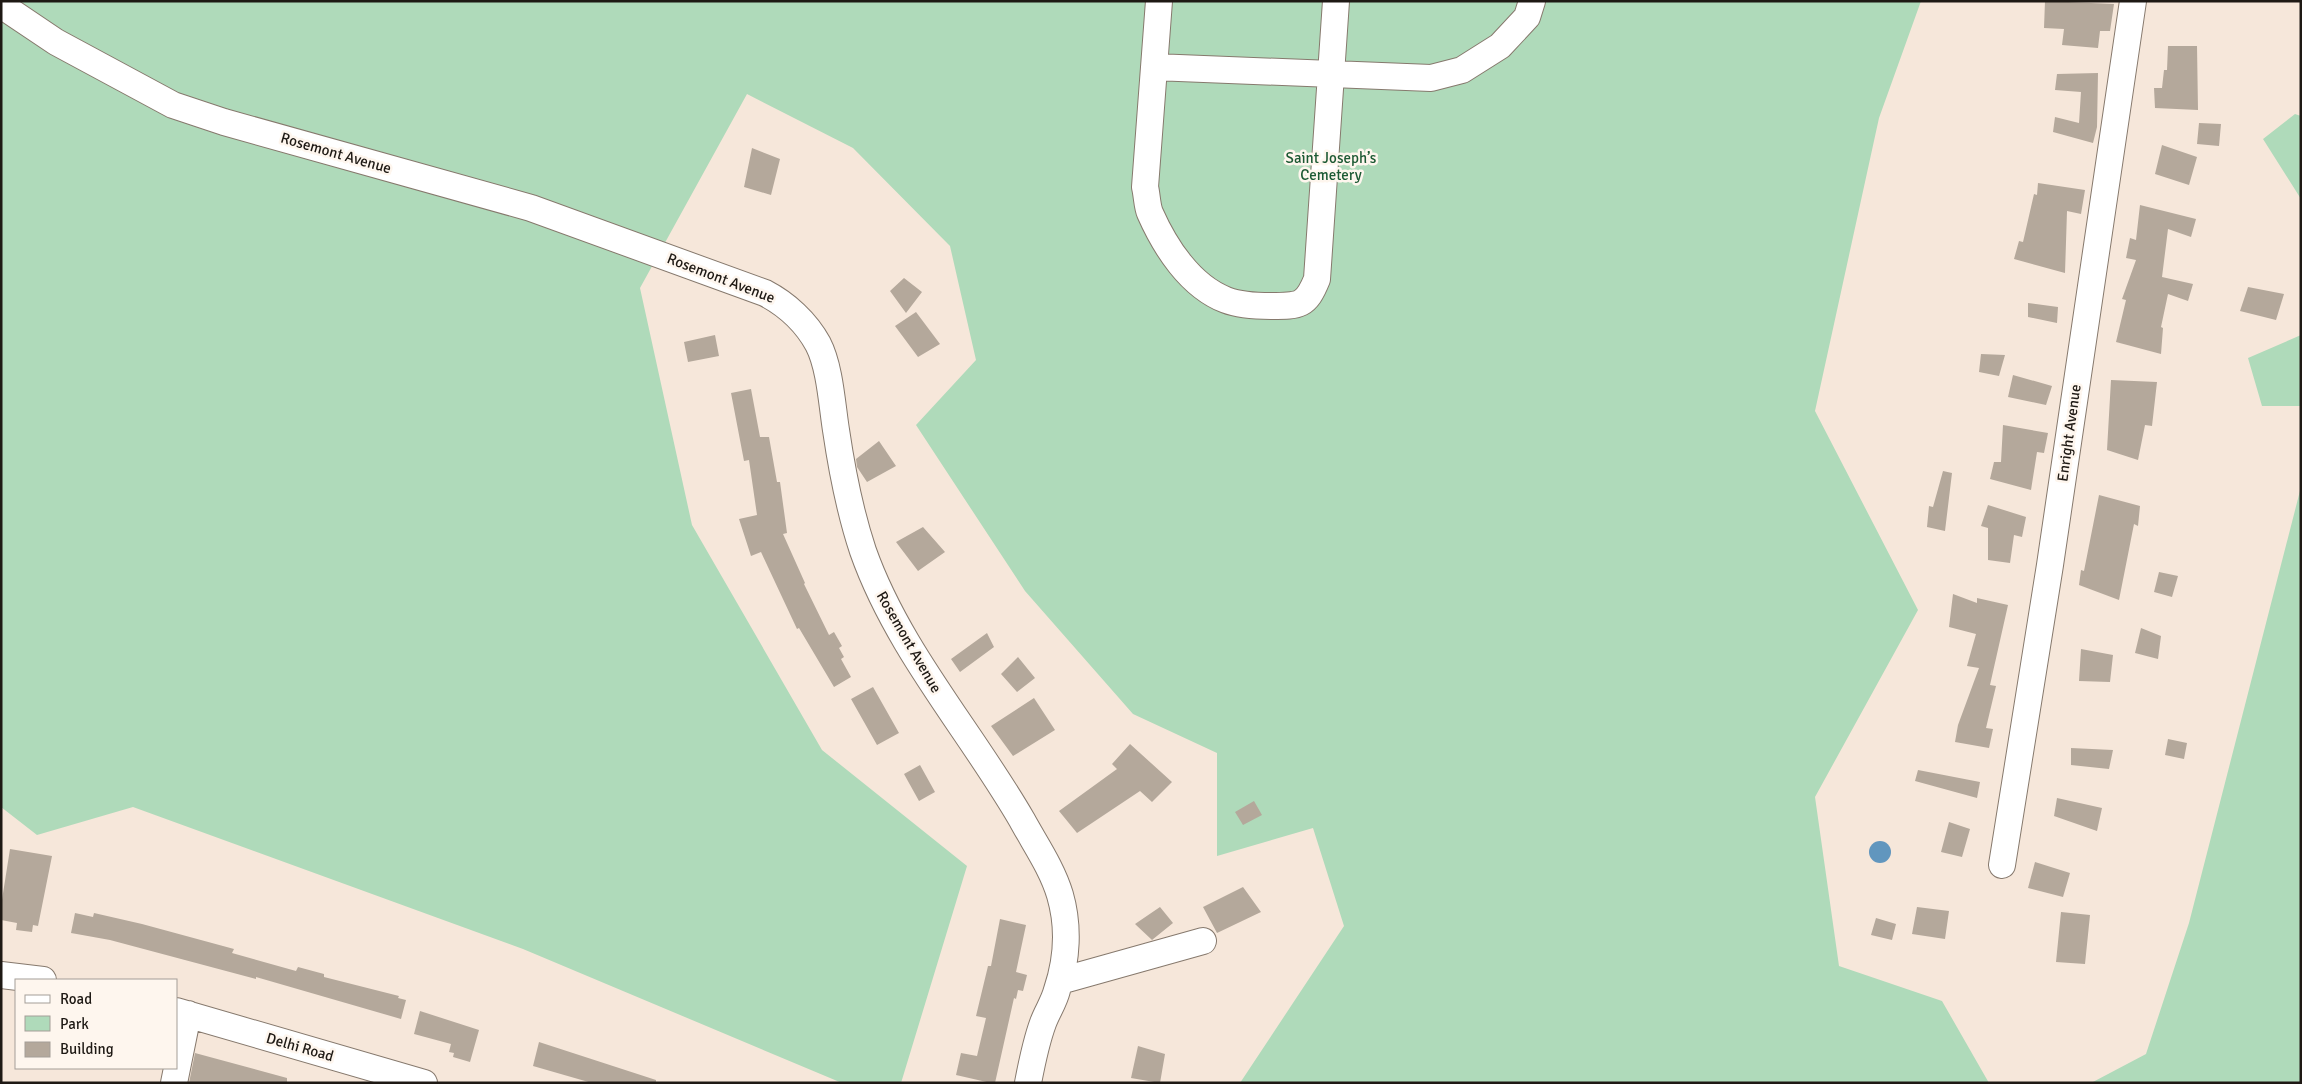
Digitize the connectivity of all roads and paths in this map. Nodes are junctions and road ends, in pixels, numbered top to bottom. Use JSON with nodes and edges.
{"nodes":[{"id":1,"x":1159,"y":1,"type":"edge"},
{"id":2,"x":1336,"y":1,"type":"edge"},
{"id":3,"x":1532,"y":1,"type":"edge"},
{"id":4,"x":2133,"y":1,"type":"edge"},
{"id":5,"x":1,"y":4,"type":"edge"},
{"id":6,"x":1154,"y":67,"type":"junction"},
{"id":7,"x":1331,"y":76,"type":"junction"},
{"id":8,"x":2002,"y":865,"type":"dead end"},
{"id":9,"x":1202,"y":941,"type":"dead end"},
{"id":10,"x":1,"y":975,"type":"edge"},
{"id":11,"x":35,"y":979,"type":"edge"},
{"id":12,"x":1060,"y":981,"type":"junction"},
{"id":13,"x":182,"y":1013,"type":"edge"},
{"id":14,"x":178,"y":1048,"type":"edge"},
{"id":15,"x":176,"y":1069,"type":"edge"},
{"id":16,"x":346,"y":1072,"type":"edge"},
{"id":17,"x":174,"y":1083,"type":"edge"},
{"id":18,"x":424,"y":1083,"type":"edge"},
{"id":19,"x":1028,"y":1083,"type":"edge"}],
"edges":[{"from":1,"to":6,"type":"street"},
{"from":2,"to":7,"type":"street"},
{"from":3,"to":7,"type":"street"},
{"from":4,"to":8,"type":"street","name":"Enright Avenue"},
{"from":5,"to":12,"type":"street","name":"Rosemont Avenue"},
{"from":6,"to":7,"type":"street"},
{"from":6,"to":7,"type":"street"},
{"from":9,"to":12,"type":"street"},
{"from":10,"to":11,"type":"street"},
{"from":12,"to":19,"type":"street","name":"Rosemont Avenue"},
{"from":13,"to":14,"type":"street"},
{"from":13,"to":16,"type":"street","name":"Delhi Road"},
{"from":15,"to":17,"type":"street"},
{"from":16,"to":18,"type":"street","name":"Delhi Road"}]}
